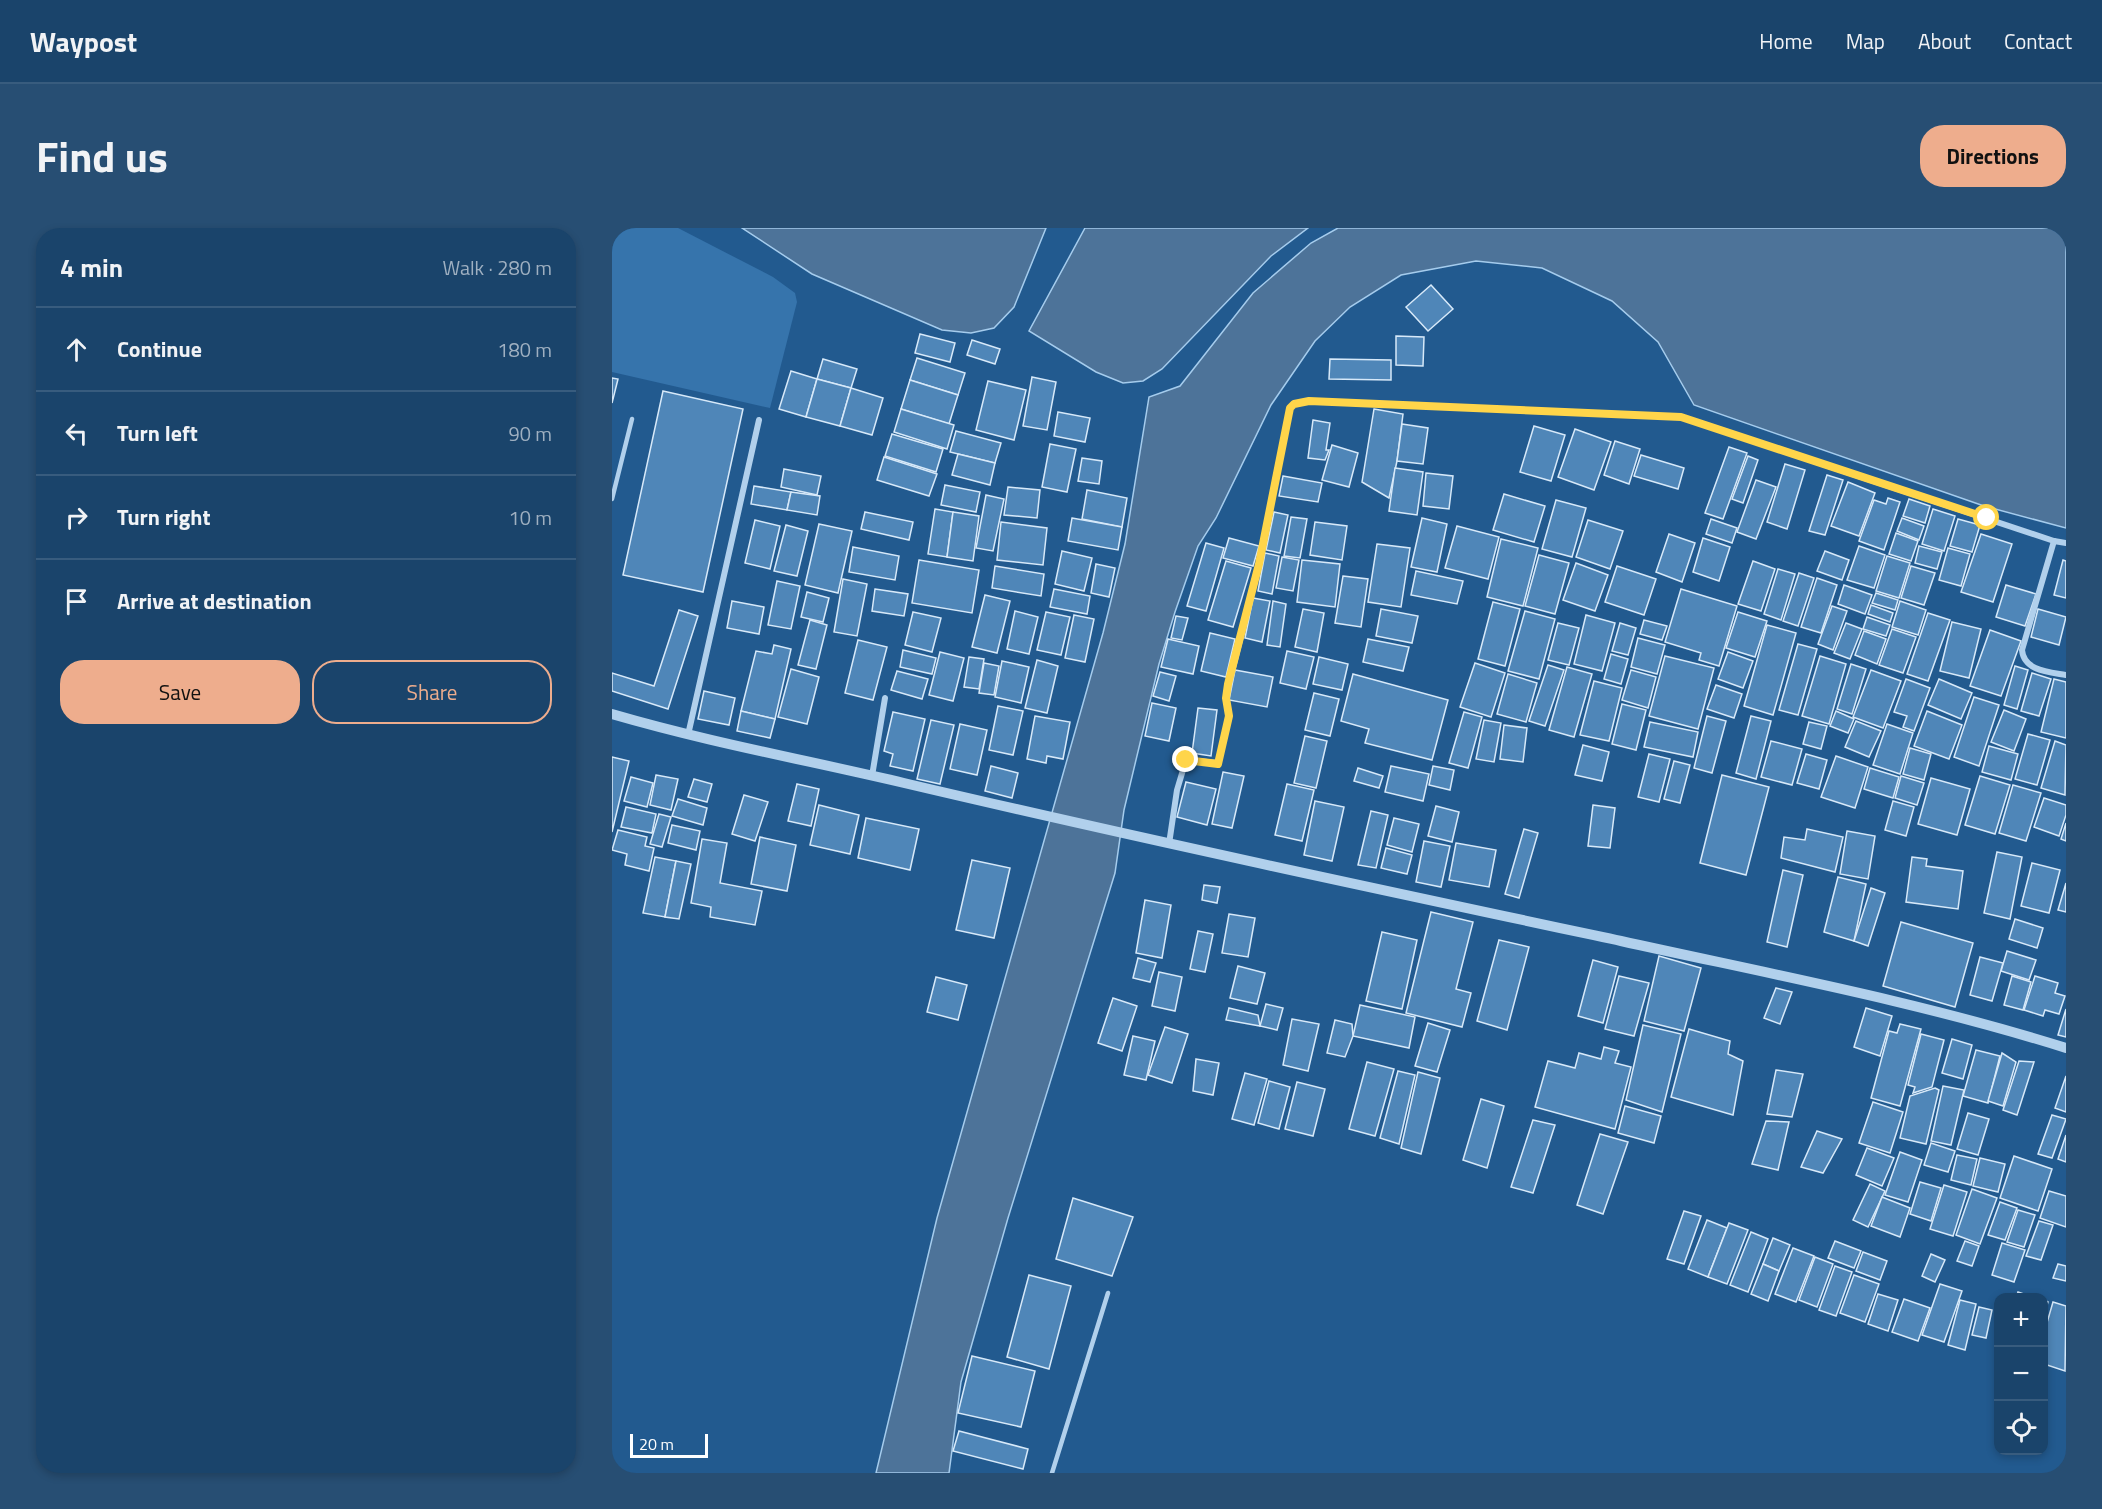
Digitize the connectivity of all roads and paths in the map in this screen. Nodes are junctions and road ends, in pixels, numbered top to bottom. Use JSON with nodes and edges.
{"nodes":[{"id":1,"x":632,"y":419,"type":"dead end"},
{"id":2,"x":759,"y":420,"type":"dead end"},
{"id":3,"x":612,"y":499,"type":"edge"},
{"id":4,"x":2054,"y":541,"type":"junction"},
{"id":5,"x":2066,"y":543,"type":"edge"},
{"id":6,"x":2066,"y":675,"type":"edge"},
{"id":7,"x":885,"y":698,"type":"dead end"},
{"id":8,"x":612,"y":714,"type":"edge"},
{"id":9,"x":688,"y":736,"type":"junction"},
{"id":10,"x":872,"y":776,"type":"junction"},
{"id":11,"x":1168,"y":844,"type":"junction"},
{"id":12,"x":2066,"y":1048,"type":"edge"},
{"id":13,"x":1108,"y":1293,"type":"dead end"},
{"id":14,"x":1052,"y":1473,"type":"edge"}],
"edges":[{"from":1,"to":3,"type":"lane"},
{"from":2,"to":9,"type":"street"},
{"from":4,"to":5,"type":"street"},
{"from":4,"to":6,"type":"street"},
{"from":4,"to":11,"type":"street"},
{"from":7,"to":10,"type":"street"},
{"from":8,"to":9,"type":"street"},
{"from":9,"to":10,"type":"street"},
{"from":10,"to":11,"type":"street"},
{"from":11,"to":12,"type":"street"},
{"from":13,"to":14,"type":"lane"}]}
